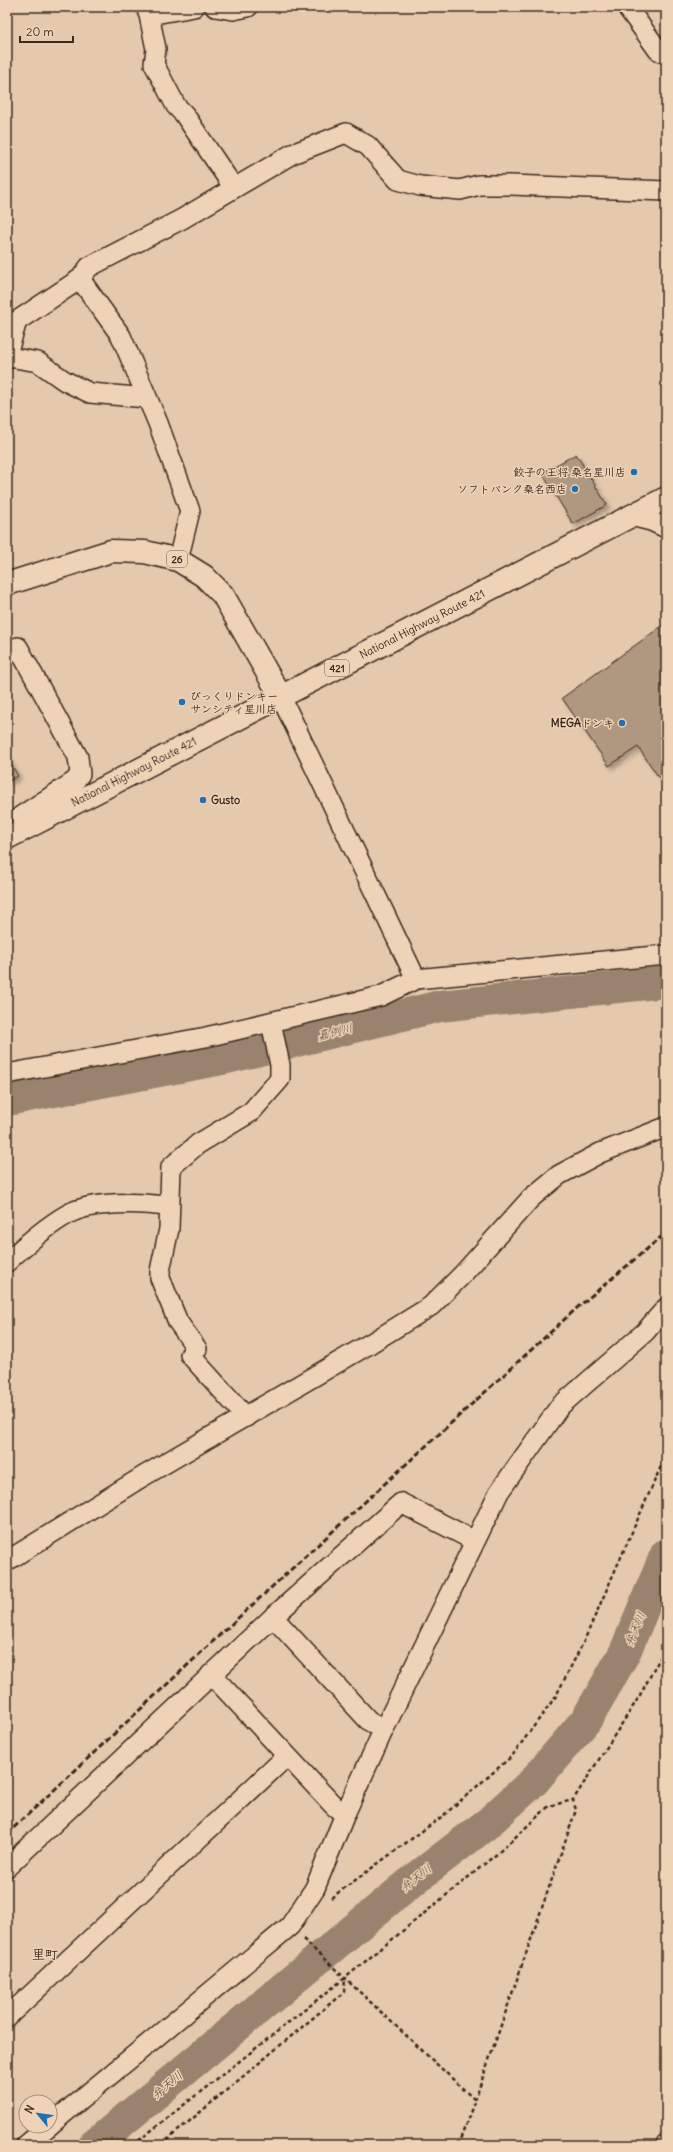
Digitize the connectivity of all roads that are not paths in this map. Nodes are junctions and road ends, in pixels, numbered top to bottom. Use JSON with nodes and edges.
{"nodes":[{"id":1,"x":194,"y":7,"type":"edge"},
{"id":2,"x":215,"y":7,"type":"edge"},
{"id":3,"x":248,"y":7,"type":"edge"},
{"id":4,"x":627,"y":7,"type":"edge"},
{"id":5,"x":148,"y":11,"type":"edge"},
{"id":6,"x":666,"y":54,"type":"edge"},
{"id":7,"x":234,"y":188,"type":"junction"},
{"id":8,"x":666,"y":191,"type":"edge"},
{"id":9,"x":80,"y":279,"type":"junction"},
{"id":10,"x":8,"y":358,"type":"edge"},
{"id":11,"x":146,"y":398,"type":"junction"},
{"id":12,"x":666,"y":498,"type":"edge"},
{"id":13,"x":631,"y":516,"type":"junction"},
{"id":14,"x":666,"y":528,"type":"edge"},
{"id":15,"x":178,"y":560,"type":"junction"},
{"id":16,"x":7,"y":584,"type":"edge"},
{"id":17,"x":7,"y":652,"type":"edge"},
{"id":18,"x":281,"y":697,"type":"junction"},
{"id":19,"x":15,"y":834,"type":"edge"},
{"id":20,"x":666,"y":955,"type":"edge"},
{"id":21,"x":416,"y":979,"type":"junction"},
{"id":22,"x":271,"y":1026,"type":"junction"},
{"id":23,"x":7,"y":1074,"type":"edge"},
{"id":24,"x":666,"y":1127,"type":"edge"},
{"id":25,"x":169,"y":1207,"type":"junction"},
{"id":26,"x":7,"y":1262,"type":"edge"},
{"id":27,"x":666,"y":1308,"type":"edge"},
{"id":28,"x":246,"y":1417,"type":"junction"},
{"id":29,"x":476,"y":1541,"type":"junction"},
{"id":30,"x":7,"y":1561,"type":"edge"},
{"id":31,"x":273,"y":1617,"type":"junction"},
{"id":32,"x":211,"y":1674,"type":"junction"},
{"id":33,"x":383,"y":1731,"type":"junction"},
{"id":34,"x":287,"y":1756,"type":"junction"},
{"id":35,"x":345,"y":1814,"type":"junction"},
{"id":36,"x":7,"y":1867,"type":"edge"},
{"id":37,"x":7,"y":2017,"type":"edge"},
{"id":38,"x":58,"y":2119,"type":"edge"},
{"id":39,"x":40,"y":2134,"type":"edge"},
{"id":40,"x":26,"y":2145,"type":"edge"}],
"edges":[{"from":1,"to":5,"type":"street"},
{"from":2,"to":3,"type":"street"},
{"from":4,"to":6,"type":"street"},
{"from":5,"to":7,"type":"street"},
{"from":7,"to":8,"type":"street"},
{"from":7,"to":9,"type":"street"},
{"from":9,"to":10,"type":"street"},
{"from":9,"to":11,"type":"street"},
{"from":10,"to":11,"type":"street"},
{"from":11,"to":15,"type":"street"},
{"from":12,"to":13,"type":"main road","name":"National Highway Route 421","number":"421"},
{"from":13,"to":14,"type":"street"},
{"from":13,"to":18,"type":"main road","name":"National Highway Route 421","number":"421"},
{"from":15,"to":16,"type":"main road","number":"26"},
{"from":15,"to":18,"type":"main road","number":"26"},
{"from":17,"to":19,"type":"street"},
{"from":18,"to":19,"type":"main road","name":"National Highway Route 421","number":"421"},
{"from":18,"to":21,"type":"street"},
{"from":20,"to":21,"type":"street"},
{"from":21,"to":22,"type":"street"},
{"from":22,"to":23,"type":"street"},
{"from":22,"to":25,"type":"street"},
{"from":24,"to":28,"type":"street"},
{"from":25,"to":26,"type":"street"},
{"from":25,"to":28,"type":"street"},
{"from":27,"to":29,"type":"street"},
{"from":28,"to":30,"type":"street"},
{"from":29,"to":31,"type":"street"},
{"from":29,"to":33,"type":"street"},
{"from":31,"to":32,"type":"street"},
{"from":31,"to":33,"type":"street"},
{"from":32,"to":34,"type":"street"},
{"from":32,"to":36,"type":"street"},
{"from":33,"to":35,"type":"street"},
{"from":34,"to":35,"type":"street"},
{"from":34,"to":37,"type":"street"},
{"from":35,"to":38,"type":"street"},
{"from":39,"to":40,"type":"street"}]}
